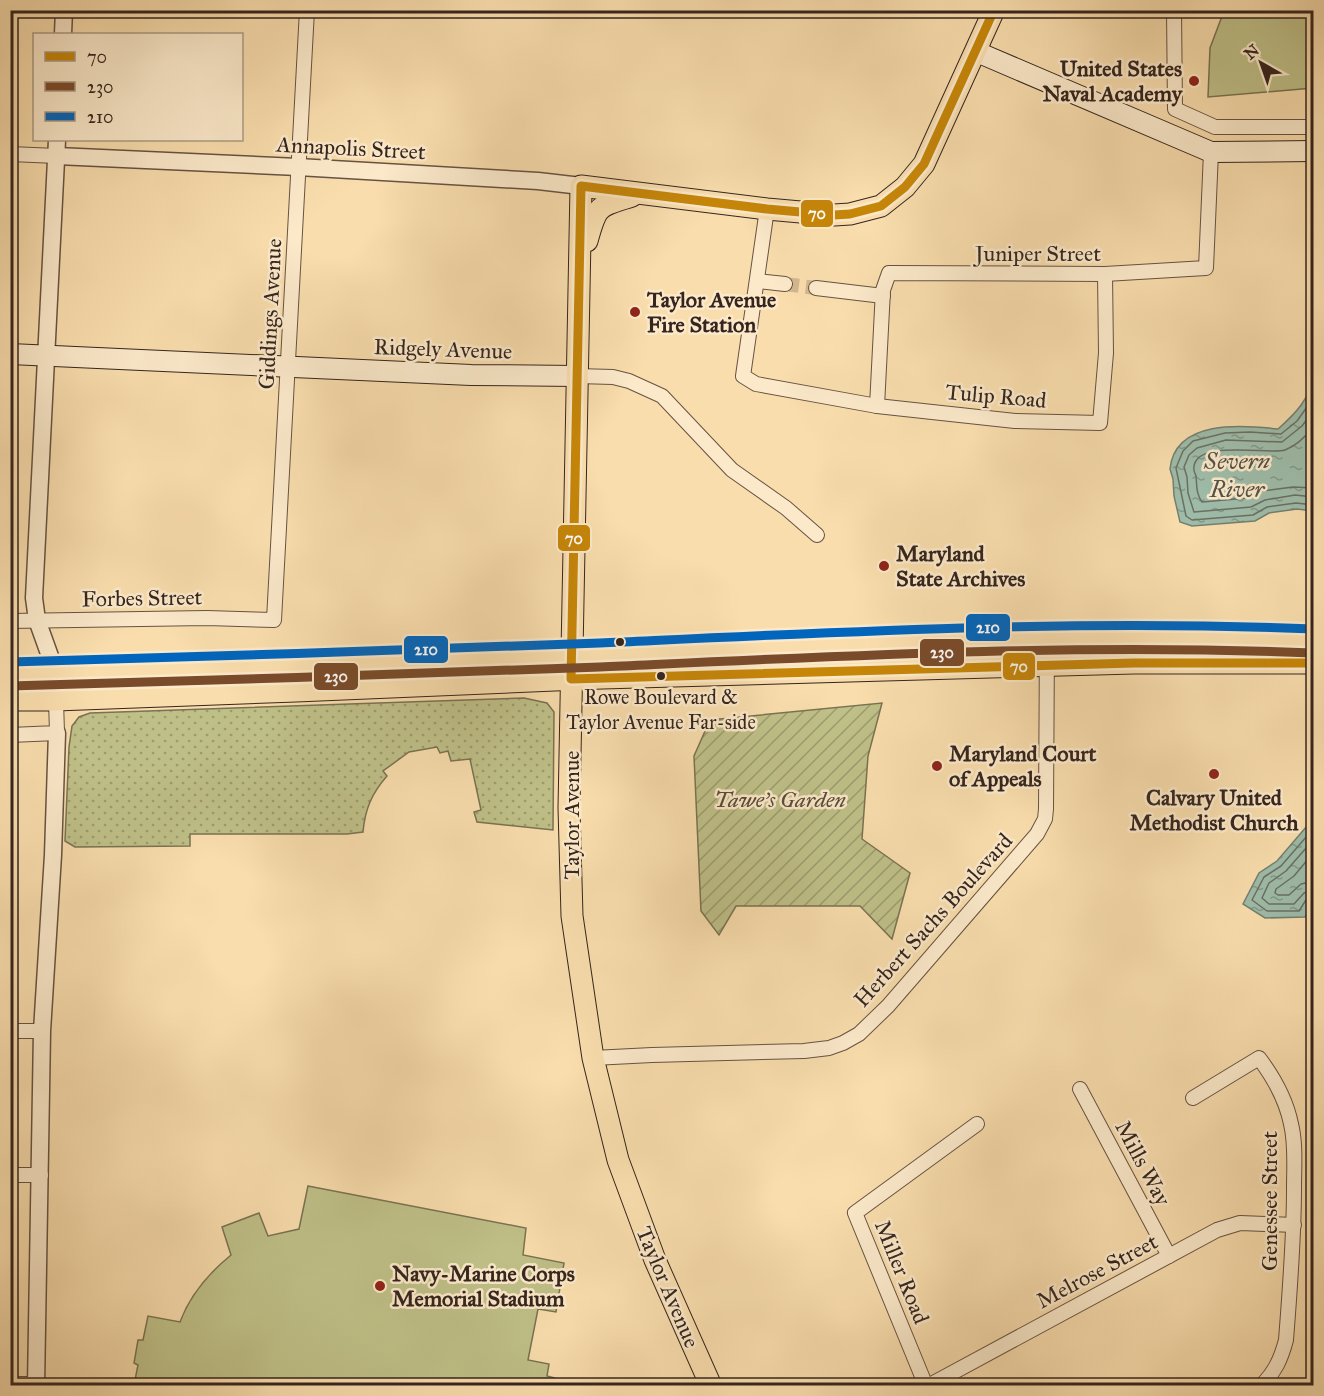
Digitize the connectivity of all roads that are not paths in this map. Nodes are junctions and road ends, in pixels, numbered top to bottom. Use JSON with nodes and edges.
{"nodes":[{"id":1,"x":64,"y":10,"type":"edge"},
{"id":2,"x":307,"y":10,"type":"edge"},
{"id":3,"x":994,"y":10,"type":"edge"},
{"id":4,"x":1174,"y":10,"type":"edge"},
{"id":5,"x":63,"y":33,"type":"edge"},
{"id":6,"x":976,"y":52,"type":"junction"},
{"id":7,"x":1314,"y":127,"type":"edge"},
{"id":8,"x":57,"y":148,"type":"edge"},
{"id":9,"x":1314,"y":151,"type":"edge"},
{"id":10,"x":1211,"y":152,"type":"junction"},
{"id":11,"x":10,"y":154,"type":"edge"},
{"id":12,"x":298,"y":167,"type":"junction"},
{"id":13,"x":581,"y":186,"type":"junction"},
{"id":14,"x":641,"y":194,"type":"junction"},
{"id":15,"x":767,"y":209,"type":"junction"},
{"id":16,"x":579,"y":270,"type":"junction"},
{"id":17,"x":1105,"y":274,"type":"junction"},
{"id":18,"x":757,"y":281,"type":"junction"},
{"id":19,"x":785,"y":284,"type":"tunnel mouth"},
{"id":20,"x":816,"y":288,"type":"tunnel mouth"},
{"id":21,"x":883,"y":296,"type":"junction"},
{"id":22,"x":10,"y":354,"type":"edge"},
{"id":23,"x":46,"y":357,"type":"junction"},
{"id":24,"x":289,"y":366,"type":"junction"},
{"id":25,"x":577,"y":376,"type":"junction"},
{"id":26,"x":878,"y":406,"type":"junction"},
{"id":27,"x":817,"y":535,"type":"dead end"},
{"id":28,"x":37,"y":620,"type":"junction"},
{"id":29,"x":274,"y":620,"type":"joint"},
{"id":30,"x":10,"y":621,"type":"edge"},
{"id":31,"x":1047,"y":638,"type":"junction"},
{"id":32,"x":1314,"y":641,"type":"edge"},
{"id":33,"x":572,"y":656,"type":"junction"},
{"id":34,"x":1314,"y":663,"type":"edge"},
{"id":35,"x":1048,"y":665,"type":"junction"},
{"id":36,"x":56,"y":673,"type":"junction"},
{"id":37,"x":10,"y":674,"type":"edge"},
{"id":38,"x":572,"y":679,"type":"junction"},
{"id":39,"x":10,"y":700,"type":"edge"},
{"id":40,"x":56,"y":700,"type":"junction"},
{"id":41,"x":57,"y":733,"type":"junction"},
{"id":42,"x":10,"y":735,"type":"edge"},
{"id":43,"x":10,"y":1031,"type":"edge"},
{"id":44,"x":42,"y":1031,"type":"junction"},
{"id":45,"x":593,"y":1058,"type":"junction"},
{"id":46,"x":1080,"y":1089,"type":"dead end"},
{"id":47,"x":1193,"y":1098,"type":"dead end"},
{"id":48,"x":977,"y":1124,"type":"dead end"},
{"id":49,"x":10,"y":1175,"type":"edge"},
{"id":50,"x":40,"y":1175,"type":"junction"},
{"id":51,"x":1294,"y":1225,"type":"junction"},
{"id":52,"x":1169,"y":1256,"type":"junction"},
{"id":53,"x":10,"y":1384,"type":"edge"},
{"id":54,"x":36,"y":1385,"type":"edge"},
{"id":55,"x":711,"y":1386,"type":"edge"},
{"id":56,"x":927,"y":1386,"type":"edge"},
{"id":57,"x":1261,"y":1386,"type":"edge"}],
"edges":[{"from":1,"to":5,"type":"street"},
{"from":2,"to":12,"type":"street","name":"Giddings Avenue"},
{"from":3,"to":6,"type":"main road"},
{"from":4,"to":7,"type":"street"},
{"from":6,"to":10,"type":"main road"},
{"from":6,"to":15,"type":"main road"},
{"from":8,"to":11,"type":"street","name":"Annapolis Street"},
{"from":8,"to":12,"type":"street","name":"Annapolis Street"},
{"from":8,"to":23,"type":"street"},
{"from":9,"to":10,"type":"main road"},
{"from":10,"to":17,"type":"street","name":"Juniper Street"},
{"from":12,"to":13,"type":"street","name":"Annapolis Street"},
{"from":12,"to":24,"type":"street","name":"Giddings Avenue"},
{"from":13,"to":14,"type":"main road"},
{"from":13,"to":16,"type":"main road","name":"Taylor Avenue"},
{"from":14,"to":15,"type":"main road"},
{"from":14,"to":16,"type":"main road"},
{"from":15,"to":18,"type":"street"},
{"from":16,"to":25,"type":"main road","name":"Taylor Avenue"},
{"from":17,"to":21,"type":"street","name":"Juniper Street"},
{"from":17,"to":26,"type":"street","name":"Tulip Road"},
{"from":18,"to":19,"type":"street"},
{"from":18,"to":26,"type":"street","name":"Tulip Road"},
{"from":20,"to":21,"type":"street"},
{"from":21,"to":26,"type":"street","name":"Juniper Street"},
{"from":22,"to":23,"type":"main road","name":"Ridgely Avenue"},
{"from":23,"to":24,"type":"main road","name":"Ridgely Avenue"},
{"from":23,"to":28,"type":"street"},
{"from":24,"to":25,"type":"main road","name":"Ridgely Avenue"},
{"from":24,"to":29,"type":"street","name":"Giddings Avenue"},
{"from":25,"to":27,"type":"street","name":"Ridgely Avenue"},
{"from":25,"to":33,"type":"main road","name":"Taylor Avenue"},
{"from":28,"to":29,"type":"street","name":"Forbes Street"},
{"from":28,"to":30,"type":"street","name":"Forbes Street"},
{"from":28,"to":36,"type":"street"},
{"from":31,"to":32,"type":"main road"},
{"from":31,"to":33,"type":"main road"},
{"from":31,"to":35,"type":"street","name":"Herbert Sachs Boulevard"},
{"from":33,"to":36,"type":"main road"},
{"from":33,"to":38,"type":"main road","name":"Taylor Avenue"},
{"from":34,"to":35,"type":"main road"},
{"from":35,"to":38,"type":"main road"},
{"from":35,"to":45,"type":"street","name":"Herbert Sachs Boulevard"},
{"from":36,"to":37,"type":"main road"},
{"from":36,"to":40,"type":"street"},
{"from":38,"to":40,"type":"main road"},
{"from":38,"to":45,"type":"main road","name":"Taylor Avenue"},
{"from":39,"to":40,"type":"main road"},
{"from":40,"to":41,"type":"street"},
{"from":41,"to":42,"type":"street"},
{"from":41,"to":44,"type":"street"},
{"from":43,"to":44,"type":"street"},
{"from":44,"to":50,"type":"street"},
{"from":45,"to":55,"type":"main road","name":"Taylor Avenue"},
{"from":46,"to":52,"type":"street","name":"Mills Way"},
{"from":47,"to":51,"type":"street","name":"Genessee Street"},
{"from":48,"to":56,"type":"street","name":"Miller Road"},
{"from":49,"to":50,"type":"street"},
{"from":50,"to":54,"type":"street"},
{"from":51,"to":52,"type":"street","name":"Melrose Street"},
{"from":51,"to":57,"type":"street","name":"Genessee Street"},
{"from":52,"to":56,"type":"street","name":"Melrose Street"},
{"from":53,"to":54,"type":"street"}]}
